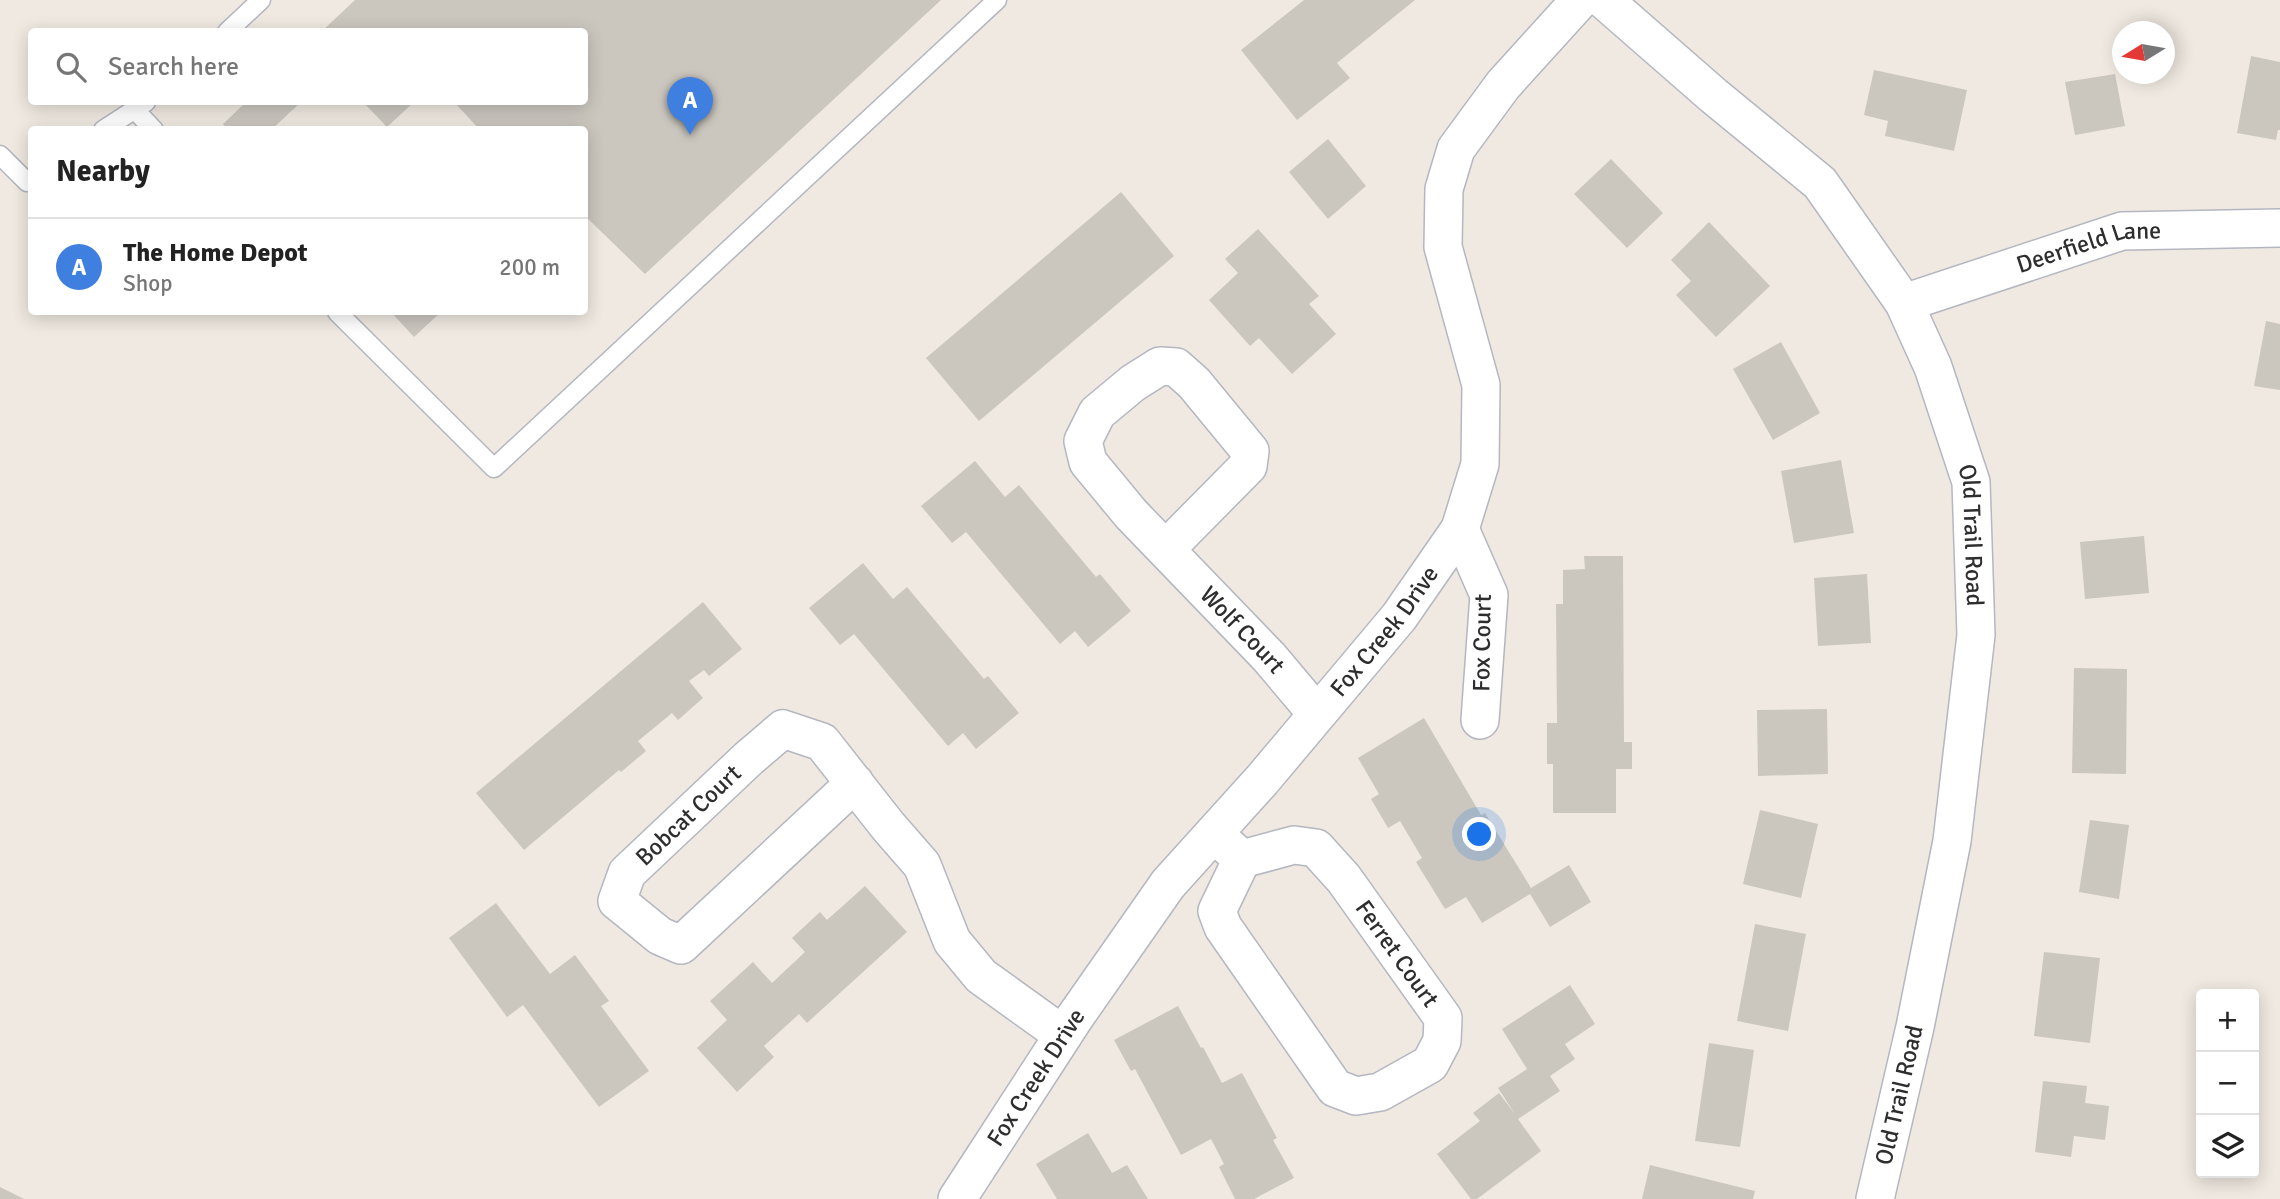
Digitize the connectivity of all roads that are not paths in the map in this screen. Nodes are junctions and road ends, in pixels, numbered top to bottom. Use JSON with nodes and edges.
{"nodes":[{"id":1,"x":261,"y":0,"type":"edge"},
{"id":2,"x":997,"y":0,"type":"edge"},
{"id":3,"x":1580,"y":0,"type":"edge"},
{"id":4,"x":1604,"y":0,"type":"edge"},
{"id":5,"x":231,"y":28,"type":"edge"},
{"id":6,"x":140,"y":105,"type":"edge"},
{"id":7,"x":109,"y":126,"type":"edge"},
{"id":8,"x":152,"y":126,"type":"edge"},
{"id":9,"x":0,"y":155,"type":"edge"},
{"id":10,"x":28,"y":181,"type":"edge"},
{"id":11,"x":2280,"y":228,"type":"edge"},
{"id":12,"x":1904,"y":303,"type":"junction"},
{"id":13,"x":340,"y":315,"type":"edge"},
{"id":14,"x":1461,"y":529,"type":"junction"},
{"id":15,"x":1166,"y":549,"type":"junction"},
{"id":16,"x":1317,"y":713,"type":"junction"},
{"id":17,"x":1480,"y":720,"type":"dead end"},
{"id":18,"x":855,"y":783,"type":"junction"},
{"id":19,"x":1214,"y":834,"type":"junction"},
{"id":20,"x":1242,"y":859,"type":"junction"},
{"id":21,"x":1063,"y":1035,"type":"junction"},
{"id":22,"x":957,"y":1199,"type":"edge"},
{"id":23,"x":1875,"y":1199,"type":"edge"}],
"edges":[{"from":1,"to":5,"type":"lane"},
{"from":2,"to":13,"type":"lane"},
{"from":3,"to":14,"type":"street","name":"Fox Creek Drive"},
{"from":4,"to":12,"type":"street","name":"Old Trail Road"},
{"from":6,"to":7,"type":"lane"},
{"from":6,"to":8,"type":"lane"},
{"from":9,"to":10,"type":"lane"},
{"from":11,"to":12,"type":"street","name":"Deerfield Lane"},
{"from":12,"to":23,"type":"street","name":"Old Trail Road"},
{"from":14,"to":16,"type":"street","name":"Fox Creek Drive"},
{"from":14,"to":17,"type":"street","name":"Fox Court"},
{"from":15,"to":15,"type":"street","name":"Wolf Court"},
{"from":15,"to":16,"type":"street","name":"Wolf Court"},
{"from":16,"to":19,"type":"street","name":"Fox Creek Drive"},
{"from":18,"to":18,"type":"street","name":"Bobcat Court"},
{"from":18,"to":21,"type":"street","name":"Bobcat Court"},
{"from":19,"to":20,"type":"street"},
{"from":19,"to":21,"type":"street","name":"Fox Creek Drive"},
{"from":20,"to":20,"type":"street","name":"Ferret Court"},
{"from":21,"to":22,"type":"street","name":"Fox Creek Drive"}]}
